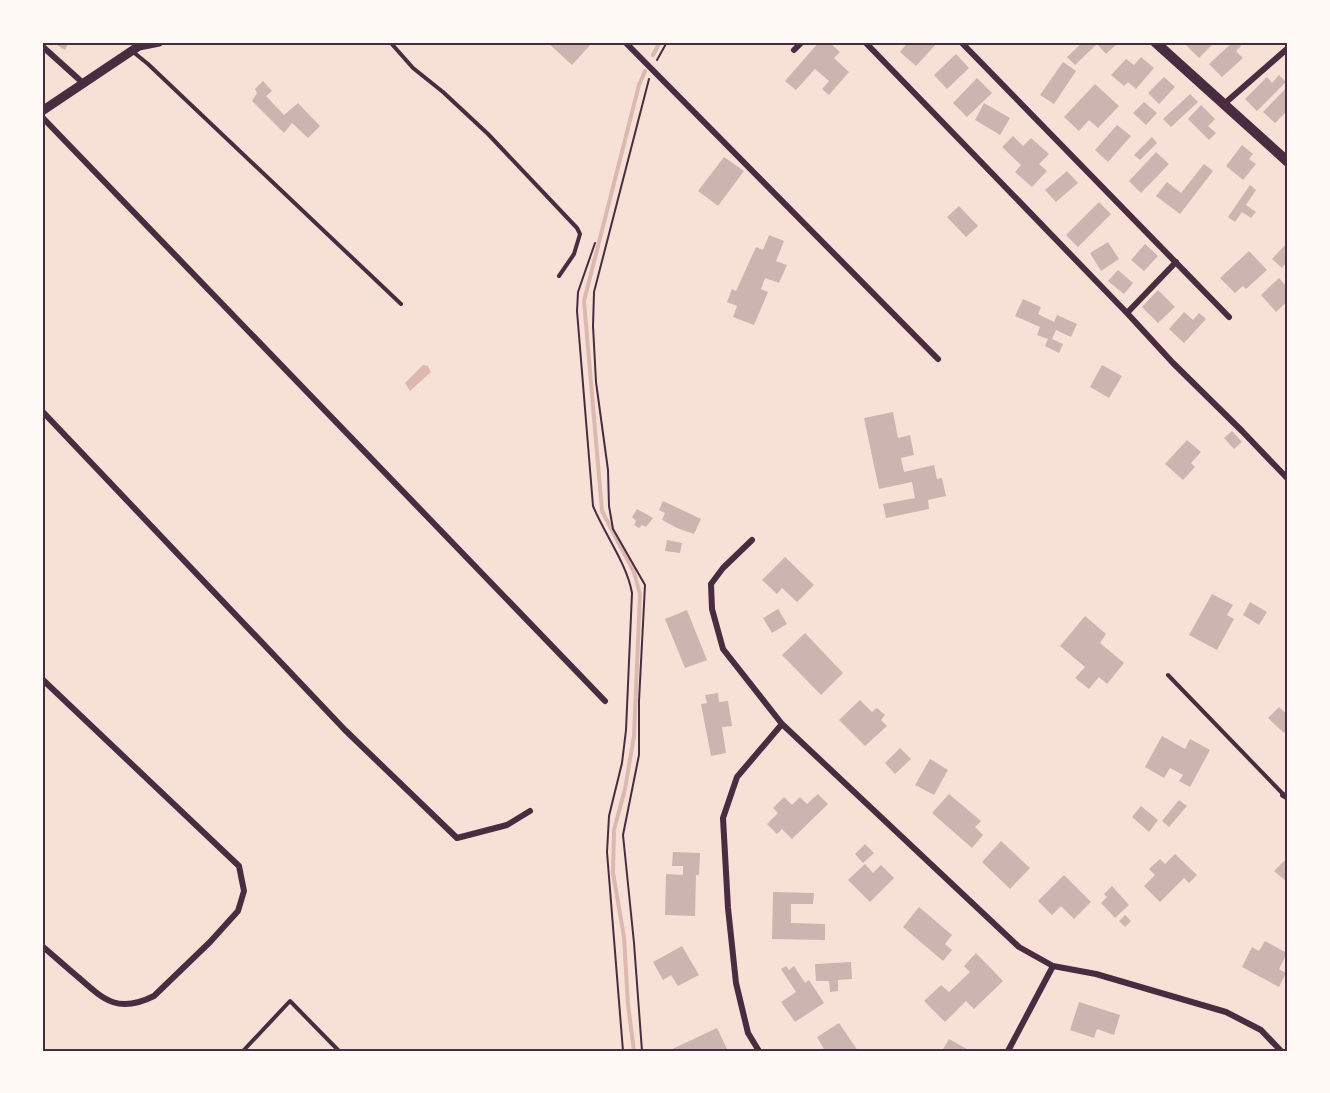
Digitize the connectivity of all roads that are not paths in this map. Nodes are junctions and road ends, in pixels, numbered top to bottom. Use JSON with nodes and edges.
{"nodes":[{"id":1,"x":159,"y":42,"type":"edge"},
{"id":2,"x":390,"y":42,"type":"edge"},
{"id":3,"x":625,"y":42,"type":"edge"},
{"id":4,"x":802,"y":42,"type":"edge"},
{"id":5,"x":865,"y":42,"type":"edge"},
{"id":6,"x":962,"y":42,"type":"edge"},
{"id":7,"x":1155,"y":42,"type":"edge"},
{"id":8,"x":42,"y":46,"type":"edge"},
{"id":9,"x":1288,"y":48,"type":"edge"},
{"id":10,"x":794,"y":50,"type":"dead end"},
{"id":11,"x":132,"y":51,"type":"junction"},
{"id":12,"x":83,"y":83,"type":"junction"},
{"id":13,"x":1224,"y":104,"type":"junction"},
{"id":14,"x":42,"y":111,"type":"edge"},
{"id":15,"x":42,"y":117,"type":"edge"},
{"id":16,"x":1288,"y":162,"type":"edge"},
{"id":17,"x":1176,"y":262,"type":"junction"},
{"id":18,"x":559,"y":276,"type":"dead end"},
{"id":19,"x":400,"y":304,"type":"dead end"},
{"id":20,"x":1127,"y":313,"type":"junction"},
{"id":21,"x":1228,"y":317,"type":"dead end"},
{"id":22,"x":938,"y":359,"type":"dead end"},
{"id":23,"x":42,"y":411,"type":"edge"},
{"id":24,"x":1288,"y":478,"type":"edge"},
{"id":25,"x":752,"y":540,"type":"dead end"},
{"id":26,"x":1168,"y":675,"type":"dead end"},
{"id":27,"x":42,"y":680,"type":"edge"},
{"id":28,"x":605,"y":701,"type":"dead end"},
{"id":29,"x":782,"y":724,"type":"junction"},
{"id":30,"x":1286,"y":797,"type":"edge"},
{"id":31,"x":531,"y":810,"type":"dead end"},
{"id":32,"x":42,"y":946,"type":"edge"},
{"id":33,"x":1053,"y":966,"type":"junction"},
{"id":34,"x":243,"y":1051,"type":"edge"},
{"id":35,"x":339,"y":1051,"type":"edge"},
{"id":36,"x":759,"y":1051,"type":"edge"},
{"id":37,"x":1008,"y":1051,"type":"edge"},
{"id":38,"x":1281,"y":1051,"type":"edge"}],
"edges":[{"from":1,"to":11,"type":"street"},
{"from":2,"to":18,"type":"lane"},
{"from":3,"to":22,"type":"street"},
{"from":4,"to":10,"type":"street"},
{"from":5,"to":20,"type":"street"},
{"from":6,"to":17,"type":"street"},
{"from":7,"to":13,"type":"main road"},
{"from":8,"to":12,"type":"street"},
{"from":9,"to":13,"type":"street"},
{"from":11,"to":12,"type":"street"},
{"from":11,"to":19,"type":"lane"},
{"from":12,"to":14,"type":"street"},
{"from":13,"to":16,"type":"main road"},
{"from":15,"to":28,"type":"street"},
{"from":17,"to":20,"type":"street"},
{"from":17,"to":21,"type":"street"},
{"from":20,"to":24,"type":"street"},
{"from":23,"to":31,"type":"street"},
{"from":25,"to":29,"type":"street"},
{"from":26,"to":30,"type":"lane"},
{"from":27,"to":32,"type":"street"},
{"from":29,"to":33,"type":"street"},
{"from":29,"to":36,"type":"street"},
{"from":33,"to":37,"type":"street"},
{"from":33,"to":38,"type":"street"},
{"from":34,"to":35,"type":"lane"}]}
